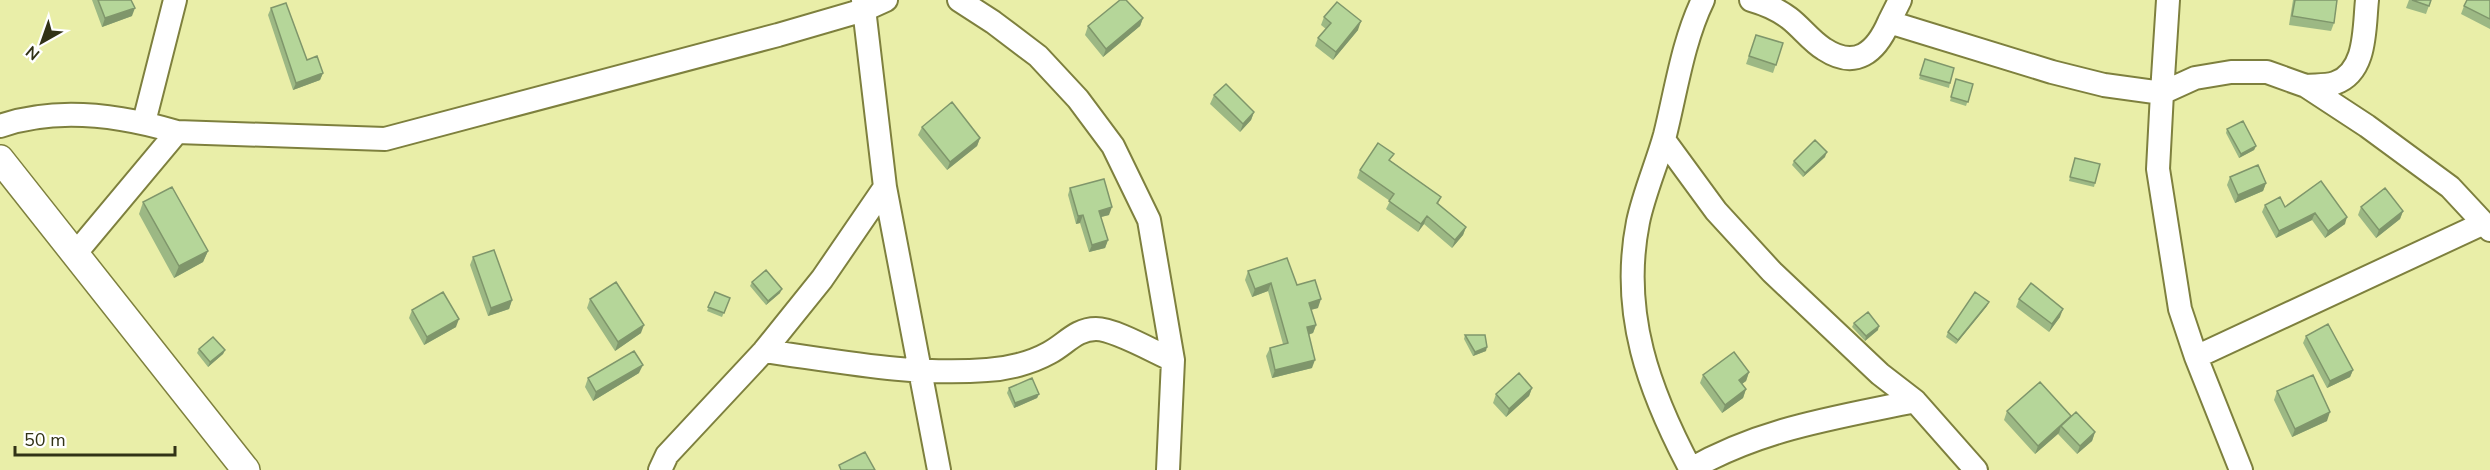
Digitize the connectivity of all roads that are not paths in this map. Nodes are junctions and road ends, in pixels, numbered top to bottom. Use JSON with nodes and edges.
{"nodes":[{"id":1,"x":175,"y":0,"type":"edge"},
{"id":2,"x":886,"y":0,"type":"edge"},
{"id":3,"x":959,"y":0,"type":"edge"},
{"id":4,"x":1703,"y":0,"type":"edge"},
{"id":5,"x":1751,"y":0,"type":"edge"},
{"id":6,"x":1900,"y":0,"type":"edge"},
{"id":7,"x":2168,"y":0,"type":"edge"},
{"id":8,"x":2367,"y":0,"type":"edge"},
{"id":9,"x":864,"y":5,"type":"edge"},
{"id":10,"x":1889,"y":22,"type":"junction"},
{"id":11,"x":2306,"y":86,"type":"junction"},
{"id":12,"x":2162,"y":93,"type":"junction"},
{"id":13,"x":144,"y":122,"type":"junction"},
{"id":14,"x":0,"y":126,"type":"edge"},
{"id":15,"x":177,"y":132,"type":"junction"},
{"id":16,"x":1664,"y":140,"type":"junction"},
{"id":17,"x":0,"y":159,"type":"edge"},
{"id":18,"x":885,"y":187,"type":"junction"},
{"id":19,"x":2487,"y":226,"type":"edge"},
{"id":20,"x":75,"y":254,"type":"junction"},
{"id":21,"x":764,"y":351,"type":"junction"},
{"id":22,"x":2196,"y":357,"type":"junction"},
{"id":23,"x":1173,"y":360,"type":"junction"},
{"id":24,"x":920,"y":371,"type":"junction"},
{"id":25,"x":1915,"y":401,"type":"junction"},
{"id":26,"x":246,"y":470,"type":"edge"},
{"id":27,"x":660,"y":470,"type":"edge"},
{"id":28,"x":939,"y":470,"type":"edge"},
{"id":29,"x":1168,"y":470,"type":"edge"},
{"id":30,"x":1690,"y":470,"type":"edge"},
{"id":31,"x":1976,"y":470,"type":"edge"},
{"id":32,"x":2241,"y":470,"type":"edge"}],
"edges":[{"from":1,"to":13,"type":"street"},
{"from":2,"to":9,"type":"street"},
{"from":3,"to":23,"type":"street"},
{"from":4,"to":16,"type":"street"},
{"from":5,"to":10,"type":"street"},
{"from":6,"to":10,"type":"street"},
{"from":7,"to":12,"type":"street"},
{"from":8,"to":11,"type":"street"},
{"from":9,"to":15,"type":"street"},
{"from":9,"to":18,"type":"street"},
{"from":10,"to":12,"type":"street"},
{"from":11,"to":12,"type":"street"},
{"from":11,"to":19,"type":"street"},
{"from":12,"to":22,"type":"street"},
{"from":13,"to":14,"type":"street"},
{"from":13,"to":15,"type":"street"},
{"from":15,"to":20,"type":"street"},
{"from":16,"to":25,"type":"street"},
{"from":16,"to":30,"type":"street"},
{"from":17,"to":20,"type":"street"},
{"from":18,"to":21,"type":"street"},
{"from":18,"to":24,"type":"street"},
{"from":19,"to":22,"type":"street"},
{"from":20,"to":26,"type":"street"},
{"from":21,"to":24,"type":"street"},
{"from":21,"to":27,"type":"street"},
{"from":22,"to":32,"type":"street"},
{"from":23,"to":24,"type":"street"},
{"from":23,"to":29,"type":"street"},
{"from":24,"to":28,"type":"street"},
{"from":25,"to":30,"type":"street"},
{"from":25,"to":31,"type":"street"}]}
